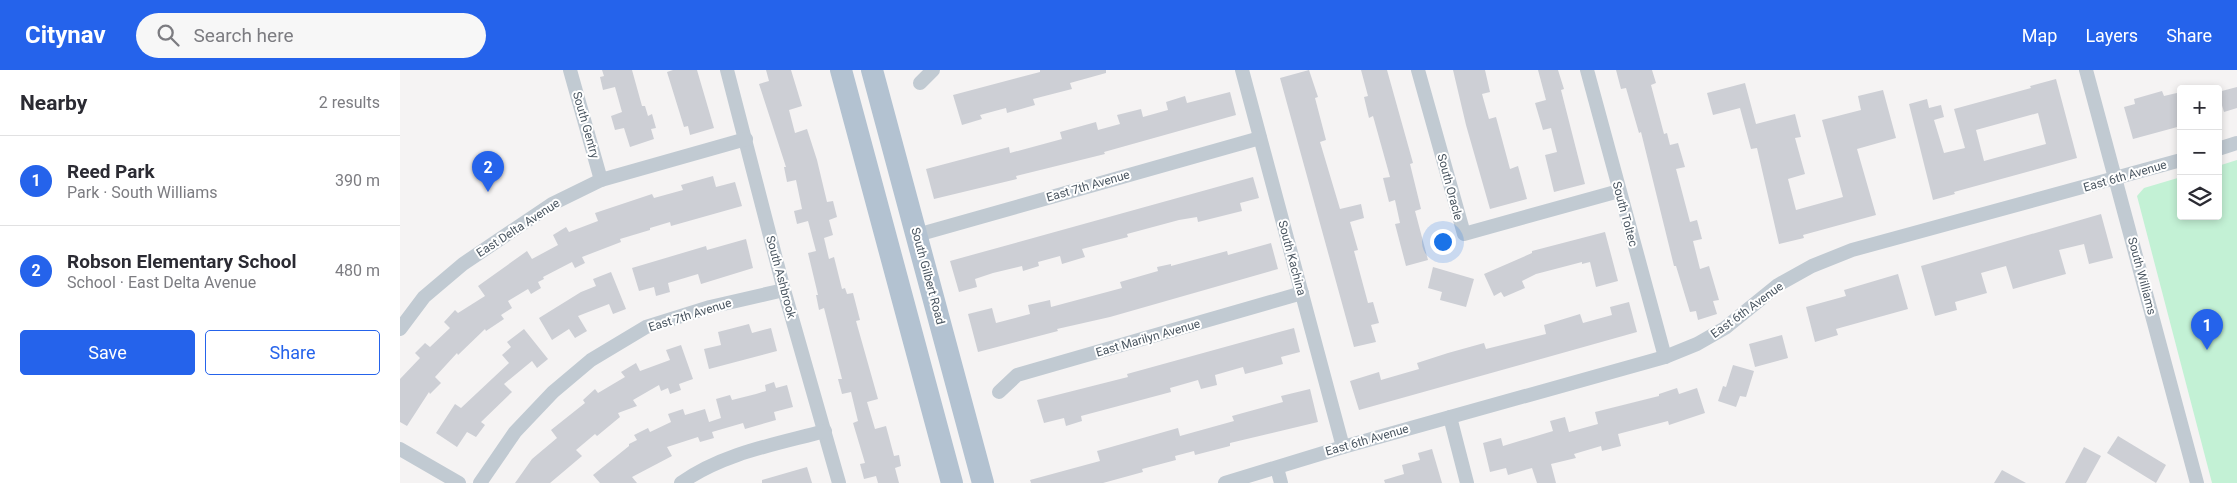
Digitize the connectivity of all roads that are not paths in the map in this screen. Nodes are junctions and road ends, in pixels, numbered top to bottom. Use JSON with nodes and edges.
{"nodes":[{"id":1,"x":570,"y":70,"type":"edge"},
{"id":2,"x":727,"y":70,"type":"edge"},
{"id":3,"x":841,"y":70,"type":"edge"},
{"id":4,"x":872,"y":70,"type":"edge"},
{"id":5,"x":933,"y":70,"type":"edge"},
{"id":6,"x":1242,"y":70,"type":"edge"},
{"id":7,"x":1418,"y":70,"type":"edge"},
{"id":8,"x":1587,"y":70,"type":"edge"},
{"id":9,"x":2086,"y":70,"type":"edge"},
{"id":10,"x":920,"y":83,"type":"dead end"},
{"id":11,"x":1260,"y":138,"type":"junction"},
{"id":12,"x":746,"y":139,"type":"junction"},
{"id":13,"x":2237,"y":143,"type":"edge"},
{"id":14,"x":2222,"y":148,"type":"edge"},
{"id":15,"x":2177,"y":161,"type":"edge"},
{"id":16,"x":2116,"y":179,"type":"junction"},
{"id":17,"x":601,"y":180,"type":"junction"},
{"id":18,"x":1619,"y":191,"type":"junction"},
{"id":19,"x":917,"y":235,"type":"junction"},
{"id":20,"x":784,"y":290,"type":"junction"},
{"id":21,"x":1302,"y":293,"type":"junction"},
{"id":22,"x":400,"y":329,"type":"edge"},
{"id":23,"x":1665,"y":357,"type":"junction"},
{"id":24,"x":1000,"y":392,"type":"dead end"},
{"id":25,"x":1450,"y":416,"type":"junction"},
{"id":26,"x":825,"y":431,"type":"junction"},
{"id":27,"x":1342,"y":446,"type":"junction"},
{"id":28,"x":400,"y":449,"type":"edge"},
{"id":29,"x":1277,"y":468,"type":"junction"},
{"id":30,"x":459,"y":483,"type":"edge"},
{"id":31,"x":480,"y":483,"type":"edge"},
{"id":32,"x":681,"y":483,"type":"edge"},
{"id":33,"x":839,"y":483,"type":"edge"},
{"id":34,"x":952,"y":483,"type":"edge"},
{"id":35,"x":983,"y":483,"type":"edge"},
{"id":36,"x":1225,"y":483,"type":"edge"},
{"id":37,"x":1281,"y":483,"type":"edge"},
{"id":38,"x":1468,"y":483,"type":"edge"},
{"id":39,"x":2197,"y":483,"type":"edge"}],
"edges":[{"from":1,"to":17,"type":"street","name":"South Gentry"},
{"from":2,"to":12,"type":"street","name":"South Ashbrook"},
{"from":3,"to":34,"type":"main road"},
{"from":4,"to":19,"type":"main road","name":"South Gilbert Road"},
{"from":5,"to":10,"type":"street"},
{"from":6,"to":11,"type":"street","name":"South Kachina"},
{"from":7,"to":18,"type":"street","name":"South Oracle"},
{"from":8,"to":18,"type":"street","name":"South Toltec"},
{"from":9,"to":16,"type":"street","name":"South Williams"},
{"from":11,"to":19,"type":"street","name":"East 7th Avenue"},
{"from":11,"to":21,"type":"street","name":"South Kachina"},
{"from":12,"to":17,"type":"street","name":"East Delta Avenue"},
{"from":12,"to":20,"type":"street","name":"South Ashbrook"},
{"from":13,"to":14,"type":"street"},
{"from":15,"to":16,"type":"street","name":"East 6th Avenue"},
{"from":16,"to":23,"type":"street","name":"East 6th Avenue"},
{"from":16,"to":39,"type":"street","name":"South Williams"},
{"from":17,"to":22,"type":"street","name":"East Delta Avenue"},
{"from":18,"to":23,"type":"street","name":"South Toltec"},
{"from":19,"to":35,"type":"main road","name":"South Gilbert Road"},
{"from":20,"to":26,"type":"street","name":"South Ashbrook"},
{"from":20,"to":31,"type":"street","name":"East 7th Avenue"},
{"from":21,"to":24,"type":"street","name":"East Marilyn Avenue"},
{"from":21,"to":27,"type":"street","name":"South Kachina"},
{"from":23,"to":25,"type":"street","name":"East 6th Avenue"},
{"from":25,"to":27,"type":"street","name":"East 6th Avenue"},
{"from":25,"to":38,"type":"street"},
{"from":26,"to":32,"type":"street"},
{"from":26,"to":33,"type":"street","name":"South Ashbrook"},
{"from":27,"to":29,"type":"street","name":"East 6th Avenue"},
{"from":28,"to":30,"type":"street"},
{"from":29,"to":36,"type":"street","name":"East 6th Avenue"},
{"from":29,"to":37,"type":"street"}]}
